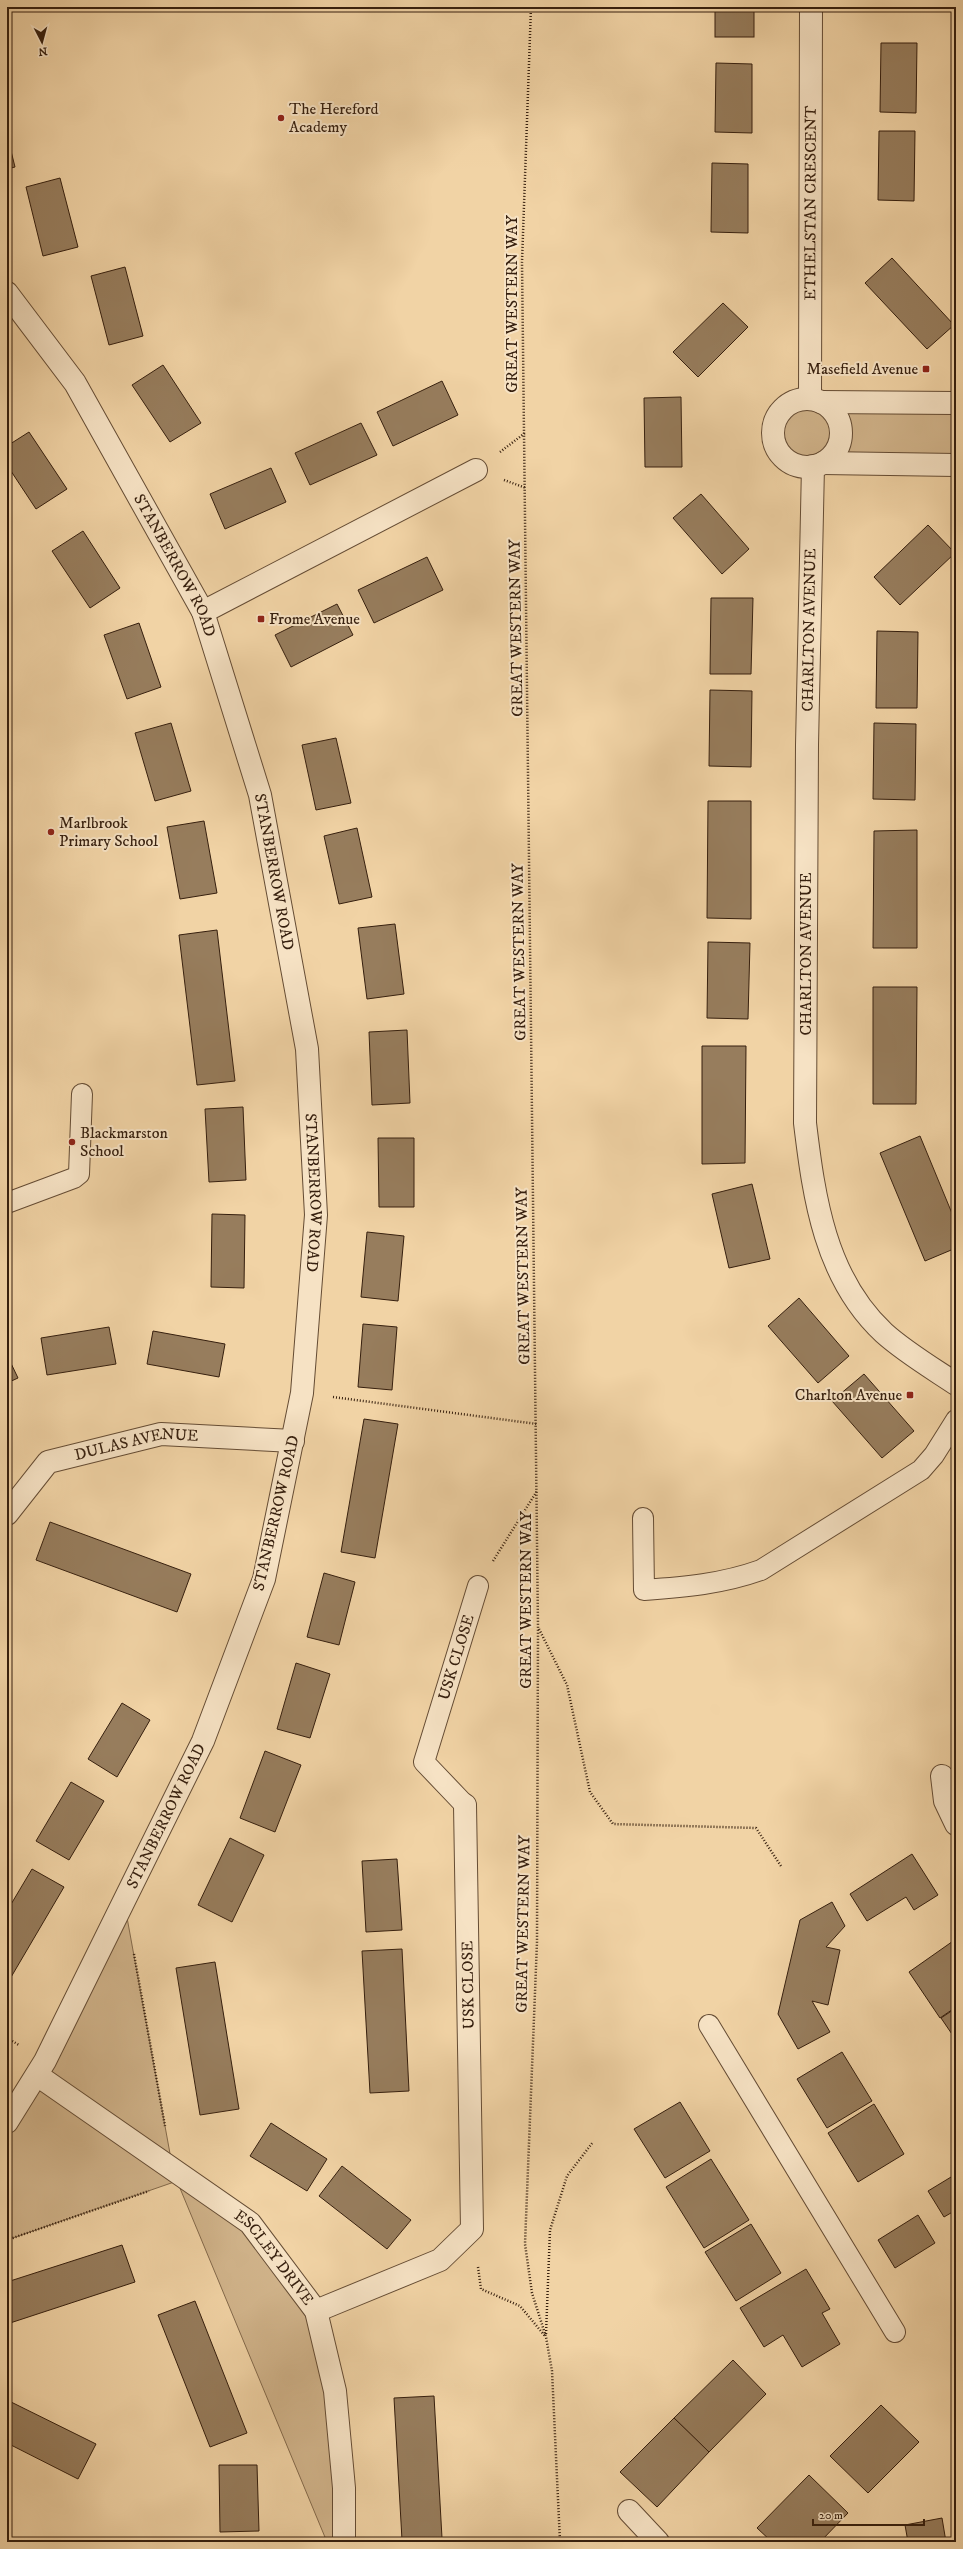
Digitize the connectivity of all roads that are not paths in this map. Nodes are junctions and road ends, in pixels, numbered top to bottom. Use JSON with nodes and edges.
{"nodes":[{"id":1,"x":811,"y":7,"type":"edge"},
{"id":2,"x":7,"y":293,"type":"edge"},
{"id":3,"x":815,"y":400,"type":"junction"},
{"id":4,"x":956,"y":403,"type":"edge"},
{"id":5,"x":818,"y":464,"type":"junction"},
{"id":6,"x":956,"y":464,"type":"edge"},
{"id":7,"x":476,"y":470,"type":"dead end"},
{"id":8,"x":203,"y":612,"type":"junction"},
{"id":9,"x":82,"y":1094,"type":"dead end"},
{"id":10,"x":7,"y":1203,"type":"edge"},
{"id":11,"x":956,"y":1384,"type":"edge"},
{"id":12,"x":956,"y":1420,"type":"edge"},
{"id":13,"x":293,"y":1441,"type":"junction"},
{"id":14,"x":7,"y":1514,"type":"edge"},
{"id":15,"x":643,"y":1518,"type":"dead end"},
{"id":16,"x":478,"y":1586,"type":"road end"},
{"id":17,"x":942,"y":1776,"type":"dead end"},
{"id":18,"x":465,"y":1805,"type":"joint"},
{"id":19,"x":956,"y":1824,"type":"edge"},
{"id":20,"x":709,"y":2025,"type":"dead end"},
{"id":21,"x":37,"y":2075,"type":"junction"},
{"id":22,"x":7,"y":2122,"type":"edge"},
{"id":23,"x":316,"y":2311,"type":"junction"},
{"id":24,"x":895,"y":2332,"type":"dead end"},
{"id":25,"x":630,"y":2511,"type":"dead end"},
{"id":26,"x":344,"y":2542,"type":"edge"},
{"id":27,"x":658,"y":2542,"type":"edge"}],
"edges":[{"from":1,"to":3,"type":"street","name":"ETHELSTAN CRESCENT"},
{"from":2,"to":8,"type":"street","name":"STANBERROW ROAD"},
{"from":3,"to":4,"type":"street"},
{"from":3,"to":5,"type":"street"},
{"from":3,"to":5,"type":"street"},
{"from":5,"to":6,"type":"street"},
{"from":5,"to":11,"type":"street","name":"CHARLTON AVENUE"},
{"from":7,"to":8,"type":"street"},
{"from":8,"to":13,"type":"street","name":"STANBERROW ROAD"},
{"from":9,"to":10,"type":"lane"},
{"from":12,"to":15,"type":"lane"},
{"from":13,"to":14,"type":"street","name":"DULAS AVENUE"},
{"from":13,"to":21,"type":"street","name":"STANBERROW ROAD"},
{"from":16,"to":18,"type":"lane","name":"USK CLOSE"},
{"from":17,"to":19,"type":"street"},
{"from":18,"to":23,"type":"street","name":"USK CLOSE"},
{"from":20,"to":24,"type":"lane"},
{"from":21,"to":22,"type":"street","name":"STANBERROW ROAD"},
{"from":21,"to":23,"type":"street","name":"ESCLEY DRIVE"},
{"from":23,"to":26,"type":"street","name":"ESCLEY DRIVE"},
{"from":25,"to":27,"type":"street"}]}
